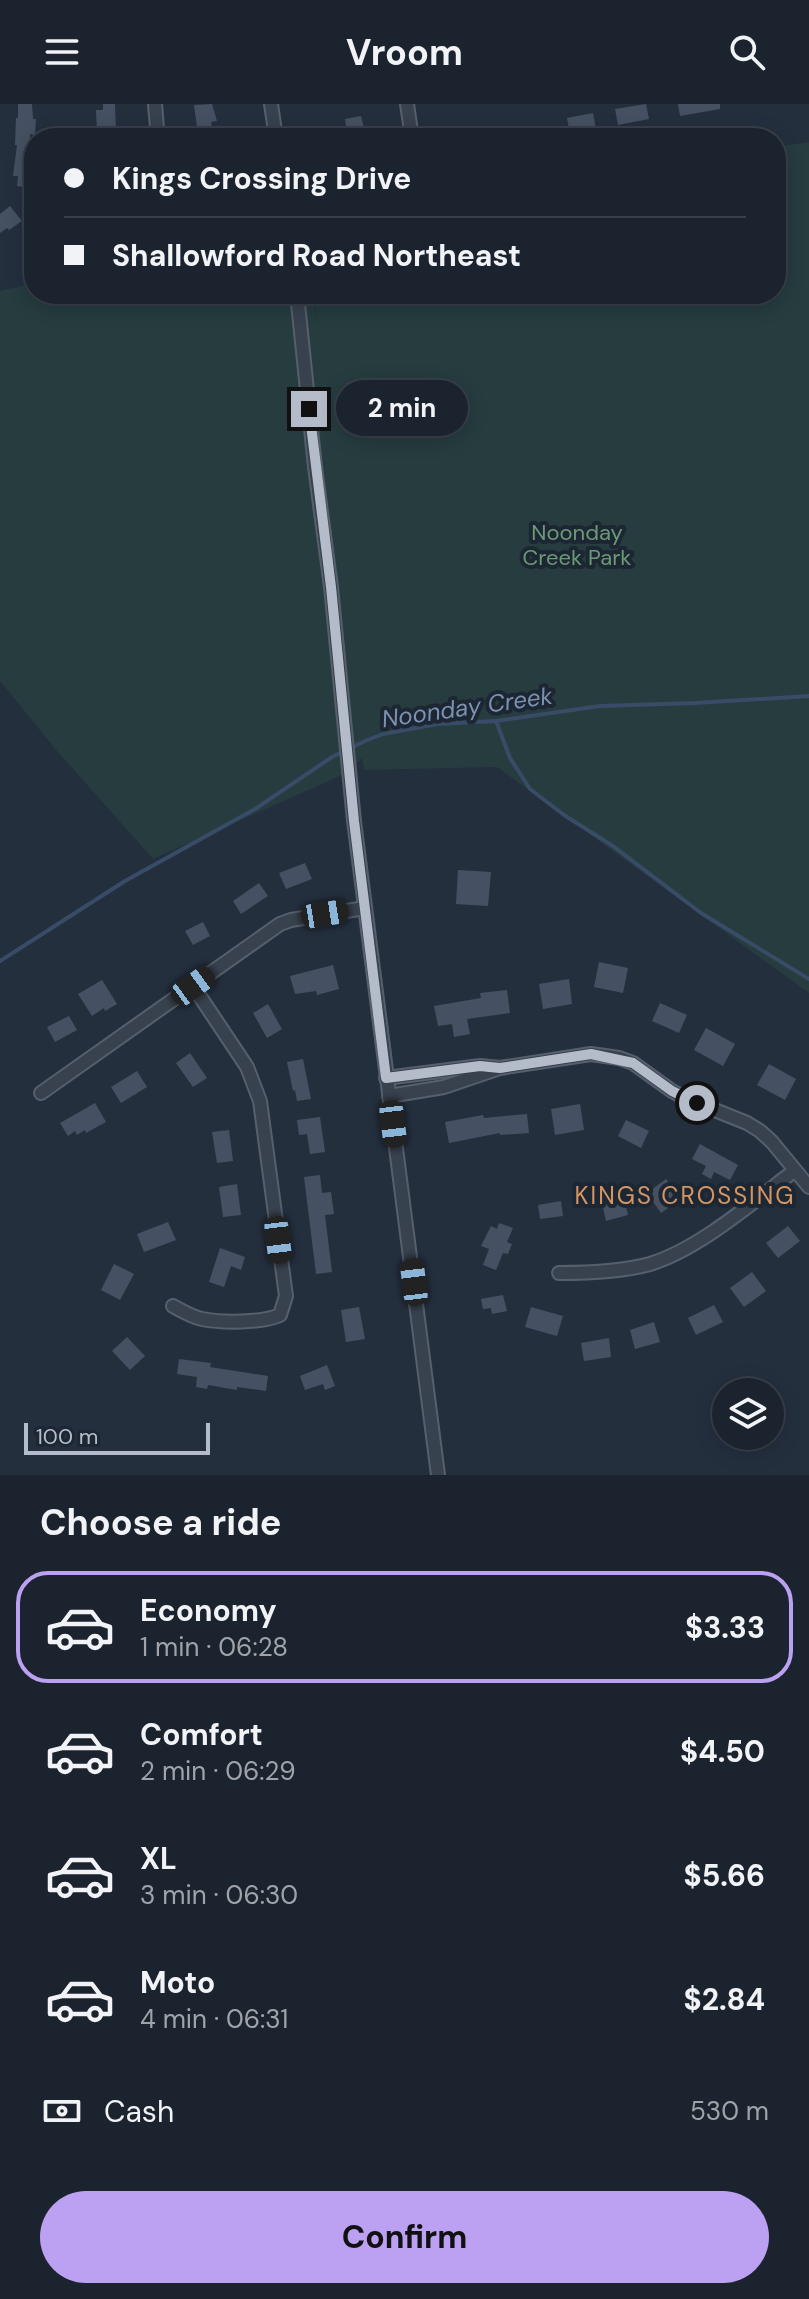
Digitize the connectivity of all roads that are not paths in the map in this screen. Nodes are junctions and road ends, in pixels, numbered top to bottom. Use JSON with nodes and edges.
{"nodes":[{"id":1,"x":155,"y":104,"type":"edge"},
{"id":2,"x":271,"y":104,"type":"edge"},
{"id":3,"x":407,"y":104,"type":"edge"},
{"id":4,"x":156,"y":128,"type":"edge"},
{"id":5,"x":275,"y":128,"type":"edge"},
{"id":6,"x":411,"y":128,"type":"edge"},
{"id":7,"x":298,"y":304,"type":"edge"},
{"id":8,"x":365,"y":908,"type":"junction"},
{"id":9,"x":193,"y":986,"type":"junction"},
{"id":10,"x":500,"y":1068,"type":"junction"},
{"id":11,"x":386,"y":1078,"type":"junction"},
{"id":12,"x":41,"y":1093,"type":"dead end"},
{"id":13,"x":389,"y":1096,"type":"junction"},
{"id":14,"x":794,"y":1171,"type":"junction"},
{"id":15,"x":809,"y":1187,"type":"edge"},
{"id":16,"x":559,"y":1273,"type":"dead end"},
{"id":17,"x":173,"y":1306,"type":"dead end"},
{"id":18,"x":280,"y":1315,"type":"junction"},
{"id":19,"x":291,"y":1323,"type":"dead end"},
{"id":20,"x":438,"y":1475,"type":"edge"}],
"edges":[{"from":1,"to":4,"type":"street"},
{"from":2,"to":5,"type":"street"},
{"from":3,"to":6,"type":"street"},
{"from":7,"to":8,"type":"street"},
{"from":8,"to":9,"type":"street"},
{"from":8,"to":11,"type":"street"},
{"from":9,"to":12,"type":"street"},
{"from":9,"to":18,"type":"street"},
{"from":10,"to":11,"type":"street"},
{"from":10,"to":13,"type":"street"},
{"from":10,"to":14,"type":"street"},
{"from":11,"to":13,"type":"street"},
{"from":13,"to":20,"type":"street"},
{"from":14,"to":15,"type":"street"},
{"from":14,"to":16,"type":"street"},
{"from":17,"to":18,"type":"street"},
{"from":18,"to":19,"type":"street"}]}
